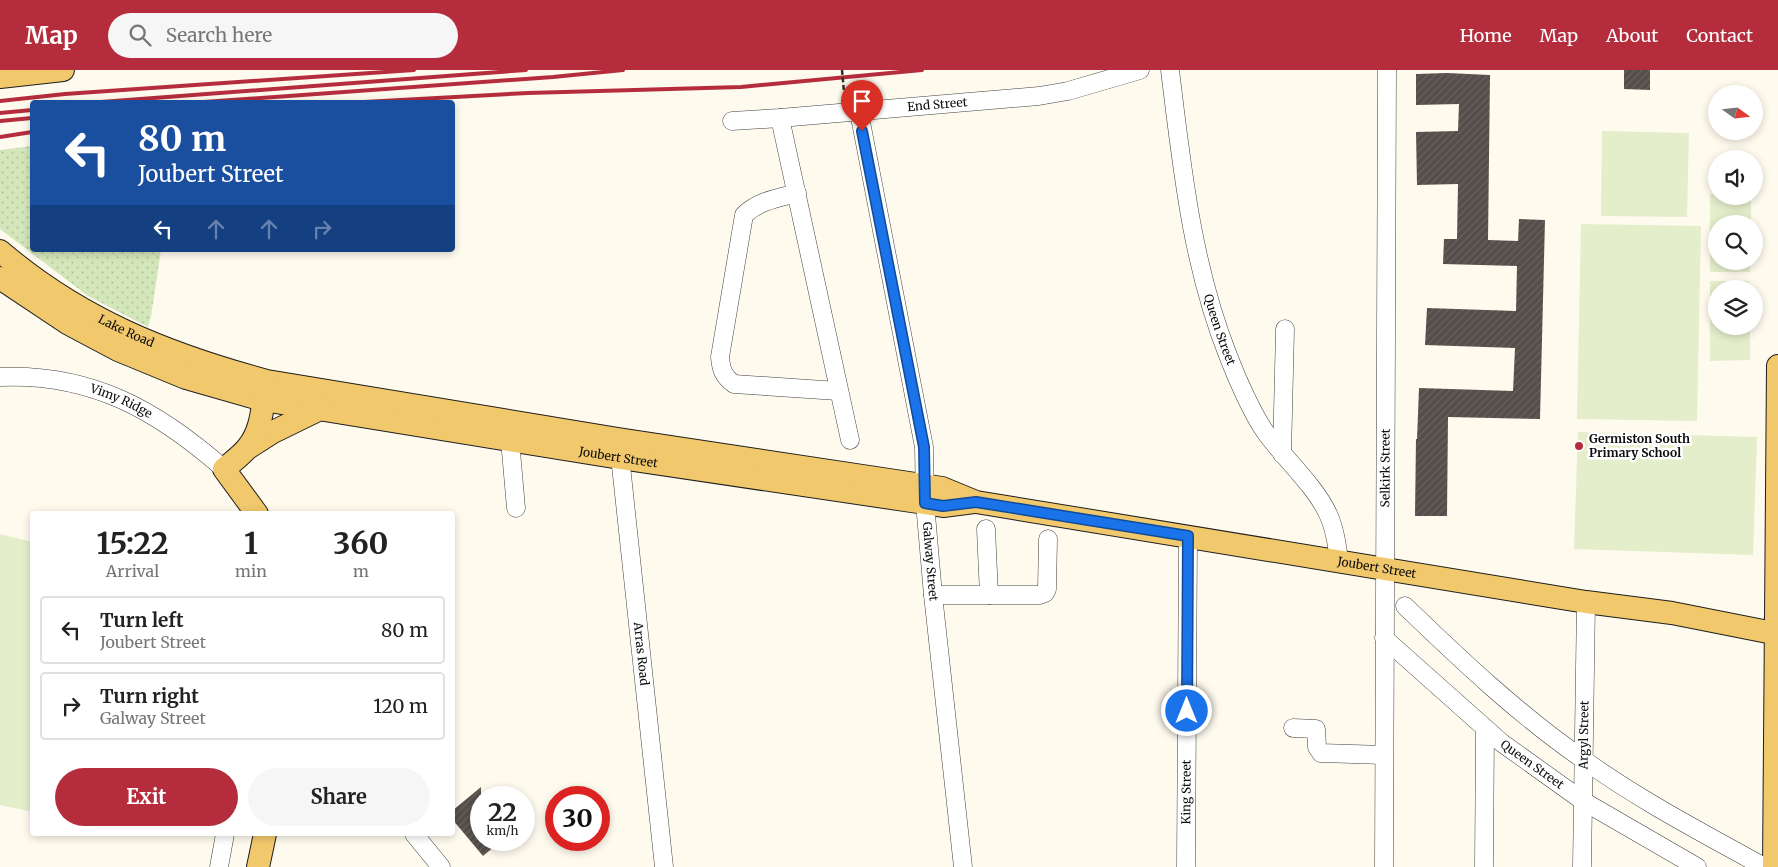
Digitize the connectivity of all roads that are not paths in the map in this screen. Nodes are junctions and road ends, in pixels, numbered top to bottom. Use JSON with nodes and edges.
{"nodes":[{"id":1,"x":63,"y":70,"type":"edge"},
{"id":2,"x":1140,"y":70,"type":"edge"},
{"id":3,"x":1170,"y":70,"type":"edge"},
{"id":4,"x":1387,"y":70,"type":"edge"},
{"id":5,"x":0,"y":77,"type":"edge"},
{"id":6,"x":859,"y":112,"type":"junction"},
{"id":7,"x":780,"y":118,"type":"junction"},
{"id":8,"x":732,"y":120,"type":"dead end"},
{"id":9,"x":797,"y":193,"type":"junction"},
{"id":10,"x":0,"y":251,"type":"edge"},
{"id":11,"x":0,"y":278,"type":"edge"},
{"id":12,"x":1284,"y":329,"type":"dead end"},
{"id":13,"x":1778,"y":366,"type":"edge"},
{"id":14,"x":0,"y":377,"type":"edge"},
{"id":15,"x":265,"y":390,"type":"junction"},
{"id":16,"x":838,"y":391,"type":"junction"},
{"id":17,"x":320,"y":409,"type":"junction"},
{"id":18,"x":510,"y":440,"type":"junction"},
{"id":19,"x":850,"y":440,"type":"dead end"},
{"id":20,"x":247,"y":449,"type":"junction"},
{"id":21,"x":619,"y":449,"type":"junction"},
{"id":22,"x":1282,"y":454,"type":"junction"},
{"id":23,"x":224,"y":469,"type":"junction"},
{"id":24,"x":925,"y":495,"type":"junction"},
{"id":25,"x":516,"y":508,"type":"dead end"},
{"id":26,"x":255,"y":511,"type":"edge"},
{"id":27,"x":986,"y":529,"type":"dead end"},
{"id":28,"x":1188,"y":536,"type":"junction"},
{"id":29,"x":1048,"y":539,"type":"dead end"},
{"id":30,"x":1340,"y":561,"type":"junction"},
{"id":31,"x":1386,"y":570,"type":"junction"},
{"id":32,"x":933,"y":594,"type":"junction"},
{"id":33,"x":989,"y":594,"type":"junction"},
{"id":34,"x":1586,"y":602,"type":"junction"},
{"id":35,"x":1405,"y":606,"type":"dead end"},
{"id":36,"x":1777,"y":634,"type":"edge"},
{"id":37,"x":1384,"y":638,"type":"junction"},
{"id":38,"x":1293,"y":728,"type":"dead end"},
{"id":39,"x":1485,"y":728,"type":"junction"},
{"id":40,"x":1384,"y":755,"type":"junction"},
{"id":41,"x":1583,"y":760,"type":"junction"},
{"id":42,"x":1583,"y":801,"type":"junction"},
{"id":43,"x":225,"y":836,"type":"edge"},
{"id":44,"x":265,"y":836,"type":"edge"},
{"id":45,"x":416,"y":836,"type":"edge"},
{"id":46,"x":219,"y":867,"type":"edge"},
{"id":47,"x":258,"y":867,"type":"edge"},
{"id":48,"x":441,"y":867,"type":"edge"},
{"id":49,"x":664,"y":867,"type":"edge"},
{"id":50,"x":963,"y":867,"type":"edge"},
{"id":51,"x":1186,"y":867,"type":"edge"},
{"id":52,"x":1384,"y":867,"type":"edge"},
{"id":53,"x":1484,"y":867,"type":"edge"},
{"id":54,"x":1582,"y":867,"type":"edge"},
{"id":55,"x":1697,"y":867,"type":"edge"},
{"id":56,"x":1764,"y":867,"type":"edge"},
{"id":57,"x":1774,"y":867,"type":"edge"}],
"edges":[{"from":1,"to":5,"type":"main road"},
{"from":2,"to":6,"type":"street","name":"End Street"},
{"from":3,"to":22,"type":"street","name":"Queen Street"},
{"from":4,"to":31,"type":"street","name":"Selkirk Street"},
{"from":6,"to":7,"type":"street","name":"End Street"},
{"from":6,"to":24,"type":"street","name":"Galway Street"},
{"from":7,"to":8,"type":"street","name":"End Street"},
{"from":7,"to":9,"type":"street"},
{"from":9,"to":16,"type":"street"},
{"from":9,"to":16,"type":"street"},
{"from":10,"to":15,"type":"main road","name":"Lake Road"},
{"from":11,"to":15,"type":"main road","name":"Lake Road"},
{"from":12,"to":22,"type":"street"},
{"from":13,"to":36,"type":"main road"},
{"from":14,"to":23,"type":"street","name":"Vimy Ridge"},
{"from":15,"to":17,"type":"main road","name":"Joubert Street"},
{"from":15,"to":20,"type":"main road"},
{"from":15,"to":21,"type":"main road","name":"Joubert Street"},
{"from":16,"to":19,"type":"street"},
{"from":17,"to":18,"type":"main road","name":"Joubert Street"},
{"from":17,"to":20,"type":"main road"},
{"from":18,"to":21,"type":"main road","name":"Joubert Street"},
{"from":18,"to":25,"type":"street"},
{"from":20,"to":23,"type":"main road"},
{"from":21,"to":24,"type":"main road","name":"Joubert Street"},
{"from":21,"to":49,"type":"street","name":"Arras Road"},
{"from":22,"to":30,"type":"street","name":"Queen Street"},
{"from":23,"to":26,"type":"main road","name":"Vimy Ridge"},
{"from":24,"to":28,"type":"main road","name":"Joubert Street"},
{"from":24,"to":32,"type":"street","name":"Galway Street"},
{"from":27,"to":33,"type":"street"},
{"from":28,"to":30,"type":"main road","name":"Joubert Street"},
{"from":28,"to":51,"type":"street","name":"King Street"},
{"from":29,"to":33,"type":"street"},
{"from":30,"to":31,"type":"main road","name":"Joubert Street"},
{"from":31,"to":34,"type":"main road","name":"Joubert Street"},
{"from":31,"to":37,"type":"street","name":"Selkirk Street"},
{"from":32,"to":33,"type":"street"},
{"from":32,"to":50,"type":"street","name":"Galway Street"},
{"from":34,"to":36,"type":"main road","name":"Joubert Street"},
{"from":34,"to":41,"type":"street","name":"Argyl Street"},
{"from":35,"to":41,"type":"street"},
{"from":36,"to":57,"type":"main road"},
{"from":37,"to":39,"type":"street","name":"Queen Street"},
{"from":37,"to":40,"type":"street","name":"Selkirk Street"},
{"from":38,"to":40,"type":"street"},
{"from":39,"to":42,"type":"street","name":"Queen Street"},
{"from":39,"to":53,"type":"street"},
{"from":40,"to":52,"type":"street","name":"Selkirk Street"},
{"from":41,"to":42,"type":"street","name":"Argyl Street"},
{"from":41,"to":56,"type":"street"},
{"from":42,"to":54,"type":"street","name":"Argyl Street"},
{"from":42,"to":55,"type":"street","name":"Queen Street"},
{"from":43,"to":46,"type":"street"},
{"from":44,"to":47,"type":"main road"},
{"from":45,"to":48,"type":"street"}]}
